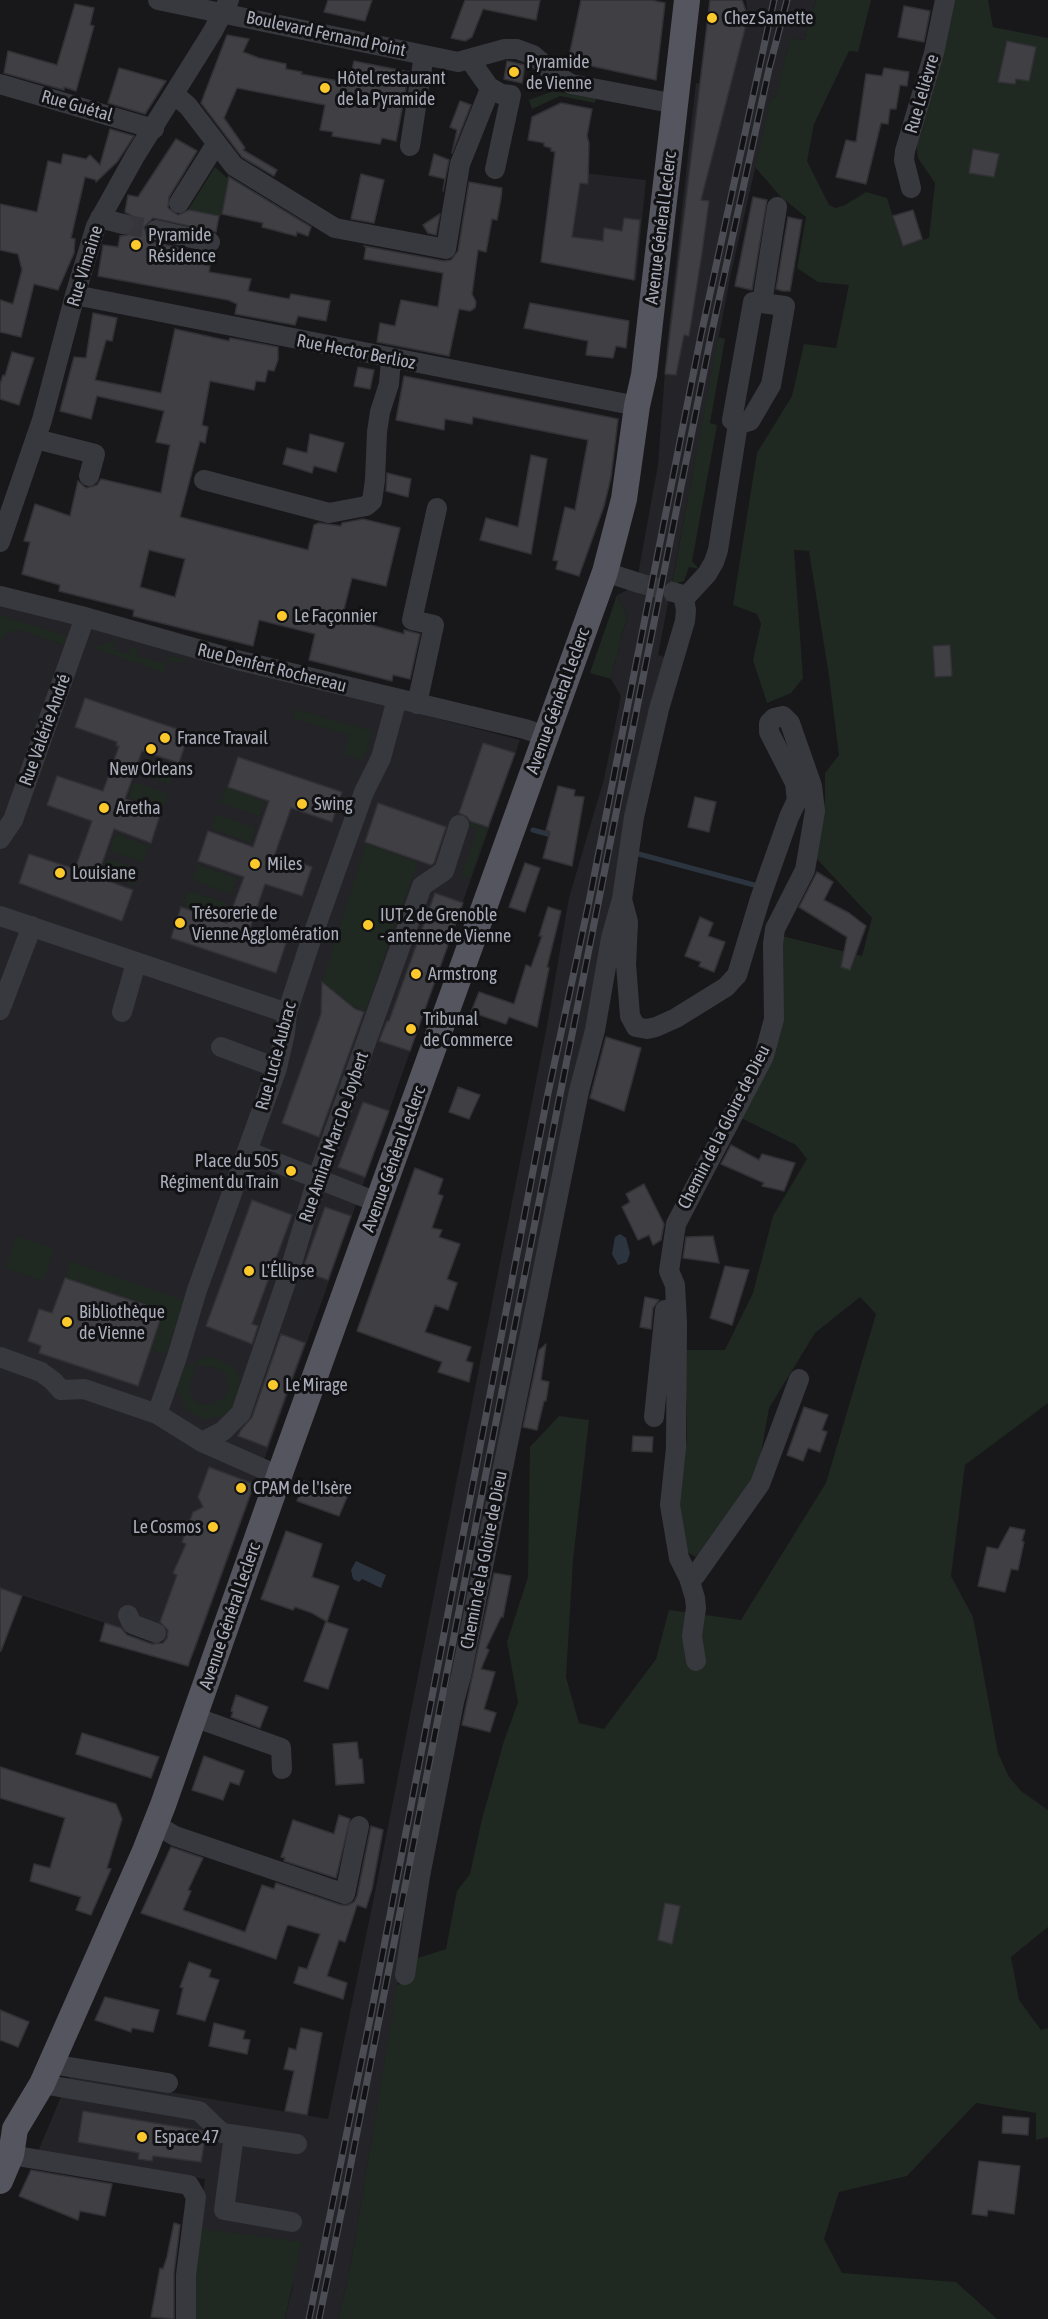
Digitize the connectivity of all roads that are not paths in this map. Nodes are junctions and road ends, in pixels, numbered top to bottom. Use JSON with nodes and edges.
{"nodes":[{"id":1,"x":158,"y":0,"type":"edge"},
{"id":2,"x":687,"y":0,"type":"edge"},
{"id":3,"x":945,"y":0,"type":"edge"},
{"id":4,"x":226,"y":6,"type":"edge"},
{"id":5,"x":424,"y":55,"type":"junction"},
{"id":6,"x":464,"y":61,"type":"junction"},
{"id":7,"x":0,"y":84,"type":"edge"},
{"id":8,"x":488,"y":94,"type":"dead end"},
{"id":9,"x":175,"y":95,"type":"junction"},
{"id":10,"x":676,"y":104,"type":"junction"},
{"id":11,"x":154,"y":129,"type":"junction"},
{"id":12,"x":216,"y":144,"type":"junction"},
{"id":13,"x":410,"y":146,"type":"dead end"},
{"id":14,"x":495,"y":169,"type":"dead end"},
{"id":15,"x":910,"y":188,"type":"dead end"},
{"id":16,"x":179,"y":203,"type":"dead end"},
{"id":17,"x":777,"y":207,"type":"dead end"},
{"id":18,"x":100,"y":218,"type":"junction"},
{"id":19,"x":123,"y":224,"type":"tunnel mouth"},
{"id":20,"x":156,"y":230,"type":"tunnel mouth"},
{"id":21,"x":210,"y":242,"type":"dead end"},
{"id":22,"x":75,"y":295,"type":"junction"},
{"id":23,"x":762,"y":303,"type":"junction"},
{"id":24,"x":391,"y":359,"type":"junction"},
{"id":25,"x":637,"y":406,"type":"junction"},
{"id":26,"x":738,"y":424,"type":"junction"},
{"id":27,"x":36,"y":440,"type":"junction"},
{"id":28,"x":89,"y":477,"type":"dead end"},
{"id":29,"x":204,"y":480,"type":"dead end"},
{"id":30,"x":437,"y":508,"type":"dead end"},
{"id":31,"x":0,"y":542,"type":"edge"},
{"id":32,"x":605,"y":572,"type":"junction"},
{"id":33,"x":639,"y":583,"type":"tunnel mouth"},
{"id":34,"x":0,"y":596,"type":"edge"},
{"id":35,"x":85,"y":617,"type":"junction"},
{"id":36,"x":397,"y":699,"type":"junction"},
{"id":37,"x":417,"y":704,"type":"junction"},
{"id":38,"x":545,"y":736,"type":"junction"},
{"id":39,"x":459,"y":825,"type":"dead end"},
{"id":40,"x":0,"y":839,"type":"edge"},
{"id":41,"x":622,"y":899,"type":"junction"},
{"id":42,"x":0,"y":916,"type":"edge"},
{"id":43,"x":32,"y":926,"type":"junction"},
{"id":44,"x":136,"y":963,"type":"junction"},
{"id":45,"x":0,"y":1010,"type":"edge"},
{"id":46,"x":122,"y":1012,"type":"dead end"},
{"id":47,"x":286,"y":1013,"type":"junction"},
{"id":48,"x":221,"y":1047,"type":"dead end"},
{"id":49,"x":277,"y":1068,"type":"junction"},
{"id":50,"x":247,"y":1151,"type":"junction"},
{"id":51,"x":317,"y":1179,"type":"junction"},
{"id":52,"x":379,"y":1203,"type":"junction"},
{"id":53,"x":669,"y":1271,"type":"junction"},
{"id":54,"x":0,"y":1357,"type":"edge"},
{"id":55,"x":800,"y":1379,"type":"dead end"},
{"id":56,"x":157,"y":1414,"type":"junction"},
{"id":57,"x":654,"y":1417,"type":"dead end"},
{"id":58,"x":202,"y":1442,"type":"junction"},
{"id":59,"x":279,"y":1476,"type":"junction"},
{"id":60,"x":689,"y":1578,"type":"junction"},
{"id":61,"x":128,"y":1615,"type":"dead end"},
{"id":62,"x":156,"y":1633,"type":"dead end"},
{"id":63,"x":696,"y":1661,"type":"dead end"},
{"id":64,"x":194,"y":1717,"type":"junction"},
{"id":65,"x":282,"y":1769,"type":"dead end"},
{"id":66,"x":155,"y":1824,"type":"junction"},
{"id":67,"x":359,"y":1826,"type":"dead end"},
{"id":68,"x":405,"y":1975,"type":"dead end"},
{"id":69,"x":47,"y":2074,"type":"junction"},
{"id":70,"x":168,"y":2083,"type":"dead end"},
{"id":71,"x":234,"y":2135,"type":"junction"},
{"id":72,"x":297,"y":2144,"type":"dead end"},
{"id":73,"x":11,"y":2156,"type":"junction"},
{"id":74,"x":0,"y":2181,"type":"edge"},
{"id":75,"x":292,"y":2222,"type":"dead end"},
{"id":76,"x":186,"y":2319,"type":"edge"}],
"edges":[{"from":1,"to":4,"type":"street","name":"Boulevard Fernand Point"},
{"from":2,"to":10,"type":"main road","name":"Avenue Général Leclerc"},
{"from":3,"to":15,"type":"street","name":"Rue Lelièvre"},
{"from":4,"to":5,"type":"street","name":"Boulevard Fernand Point"},
{"from":4,"to":9,"type":"street","name":"Rue Vimaine"},
{"from":5,"to":6,"type":"street","name":"Boulevard Fernand Point"},
{"from":5,"to":13,"type":"street"},
{"from":6,"to":10,"type":"street"},
{"from":6,"to":14,"type":"street"},
{"from":7,"to":11,"type":"street","name":"Rue Guétal"},
{"from":8,"to":12,"type":"street"},
{"from":9,"to":11,"type":"street","name":"Rue Vimaine"},
{"from":9,"to":12,"type":"street"},
{"from":10,"to":25,"type":"main road","name":"Avenue Général Leclerc"},
{"from":11,"to":18,"type":"street","name":"Rue Vimaine"},
{"from":12,"to":16,"type":"street"},
{"from":17,"to":23,"type":"street"},
{"from":18,"to":19,"type":"street"},
{"from":18,"to":22,"type":"street","name":"Rue Vimaine"},
{"from":20,"to":21,"type":"street"},
{"from":22,"to":24,"type":"street","name":"Rue Hector Berlioz"},
{"from":22,"to":27,"type":"street","name":"Rue Vimaine"},
{"from":23,"to":26,"type":"street"},
{"from":23,"to":26,"type":"street"},
{"from":24,"to":25,"type":"street","name":"Rue Hector Berlioz"},
{"from":24,"to":29,"type":"street"},
{"from":25,"to":32,"type":"main road","name":"Avenue Général Leclerc"},
{"from":26,"to":41,"type":"street","name":"Chemin de la Gloire de Dieu"},
{"from":27,"to":28,"type":"street"},
{"from":27,"to":31,"type":"street","name":"Rue Vimaine"},
{"from":30,"to":37,"type":"street"},
{"from":32,"to":33,"type":"street"},
{"from":32,"to":38,"type":"main road","name":"Avenue Général Leclerc"},
{"from":34,"to":35,"type":"street","name":"Rue Denfert Rochereau"},
{"from":35,"to":36,"type":"street","name":"Rue Denfert Rochereau"},
{"from":35,"to":40,"type":"street","name":"Rue Valérie André"},
{"from":36,"to":37,"type":"street","name":"Rue Denfert Rochereau"},
{"from":36,"to":47,"type":"street","name":"Rue Lucie Aubrac"},
{"from":37,"to":38,"type":"street","name":"Rue Denfert Rochereau"},
{"from":38,"to":52,"type":"main road","name":"Avenue Général Leclerc"},
{"from":39,"to":51,"type":"street","name":"Rue Amiral Marc De Joybert"},
{"from":41,"to":53,"type":"street","name":"Chemin de la Gloire de Dieu"},
{"from":41,"to":68,"type":"street","name":"Chemin de la Gloire de Dieu"},
{"from":42,"to":43,"type":"street"},
{"from":43,"to":44,"type":"street"},
{"from":43,"to":45,"type":"street"},
{"from":44,"to":46,"type":"street"},
{"from":44,"to":47,"type":"street"},
{"from":47,"to":49,"type":"street","name":"Rue Lucie Aubrac"},
{"from":48,"to":49,"type":"street"},
{"from":49,"to":50,"type":"street","name":"Rue Lucie Aubrac"},
{"from":50,"to":51,"type":"street"},
{"from":50,"to":56,"type":"street","name":"Rue Lucie Aubrac"},
{"from":51,"to":52,"type":"street"},
{"from":51,"to":58,"type":"street","name":"Rue Amiral Marc De Joybert"},
{"from":52,"to":59,"type":"main road","name":"Avenue Général Leclerc"},
{"from":53,"to":57,"type":"street"},
{"from":53,"to":60,"type":"street","name":"Chemin de la Gloire de Dieu"},
{"from":54,"to":56,"type":"street"},
{"from":55,"to":60,"type":"street"},
{"from":56,"to":58,"type":"street"},
{"from":58,"to":59,"type":"street"},
{"from":59,"to":64,"type":"main road","name":"Avenue Général Leclerc"},
{"from":60,"to":63,"type":"street","name":"Chemin de la Gloire de Dieu"},
{"from":61,"to":62,"type":"street"},
{"from":64,"to":65,"type":"street"},
{"from":64,"to":66,"type":"main road","name":"Avenue Général Leclerc"},
{"from":66,"to":67,"type":"street"},
{"from":66,"to":69,"type":"main road","name":"Avenue Général Leclerc"},
{"from":69,"to":70,"type":"street"},
{"from":69,"to":71,"type":"street"},
{"from":69,"to":73,"type":"main road","name":"Avenue Général Leclerc"},
{"from":71,"to":72,"type":"street"},
{"from":71,"to":75,"type":"street"},
{"from":73,"to":74,"type":"main road","name":"Avenue Général Leclerc"},
{"from":73,"to":76,"type":"street"}]}
